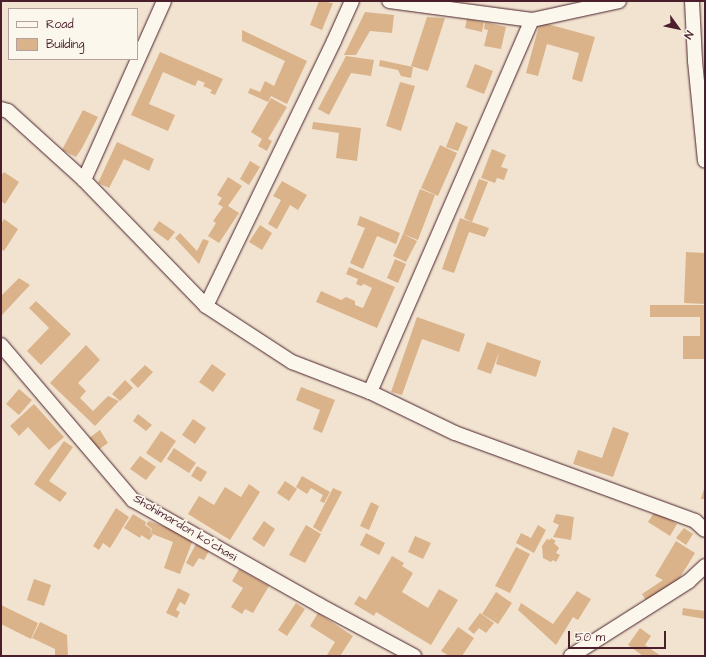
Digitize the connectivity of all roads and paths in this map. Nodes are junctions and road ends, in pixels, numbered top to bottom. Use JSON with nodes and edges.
{"nodes":[{"id":1,"x":164,"y":1,"type":"edge"},
{"id":2,"x":352,"y":1,"type":"edge"},
{"id":3,"x":389,"y":1,"type":"edge"},
{"id":4,"x":619,"y":1,"type":"edge"},
{"id":5,"x":692,"y":1,"type":"edge"},
{"id":6,"x":485,"y":7,"type":"edge"},
{"id":7,"x":532,"y":20,"type":"junction"},
{"id":8,"x":138,"y":59,"type":"edge"},
{"id":9,"x":138,"y":60,"type":"edge"},
{"id":10,"x":1,"y":109,"type":"edge"},
{"id":11,"x":705,"y":161,"type":"edge"},
{"id":12,"x":84,"y":180,"type":"junction"},
{"id":13,"x":206,"y":306,"type":"junction"},
{"id":14,"x":1,"y":345,"type":"edge"},
{"id":15,"x":370,"y":392,"type":"junction"},
{"id":16,"x":705,"y":530,"type":"edge"},
{"id":17,"x":705,"y":566,"type":"edge"},
{"id":18,"x":414,"y":656,"type":"edge"},
{"id":19,"x":571,"y":656,"type":"edge"}],
"edges":[{"from":1,"to":8,"type":"street"},
{"from":2,"to":13,"type":"street"},
{"from":3,"to":6,"type":"street"},
{"from":4,"to":7,"type":"street"},
{"from":5,"to":11,"type":"street"},
{"from":6,"to":7,"type":"street"},
{"from":7,"to":15,"type":"street"},
{"from":9,"to":12,"type":"street"},
{"from":10,"to":12,"type":"street"},
{"from":12,"to":13,"type":"street"},
{"from":13,"to":15,"type":"street"},
{"from":14,"to":18,"type":"street","name":"Shohimardon koʻchasi"},
{"from":15,"to":16,"type":"street"},
{"from":17,"to":19,"type":"street"}]}
